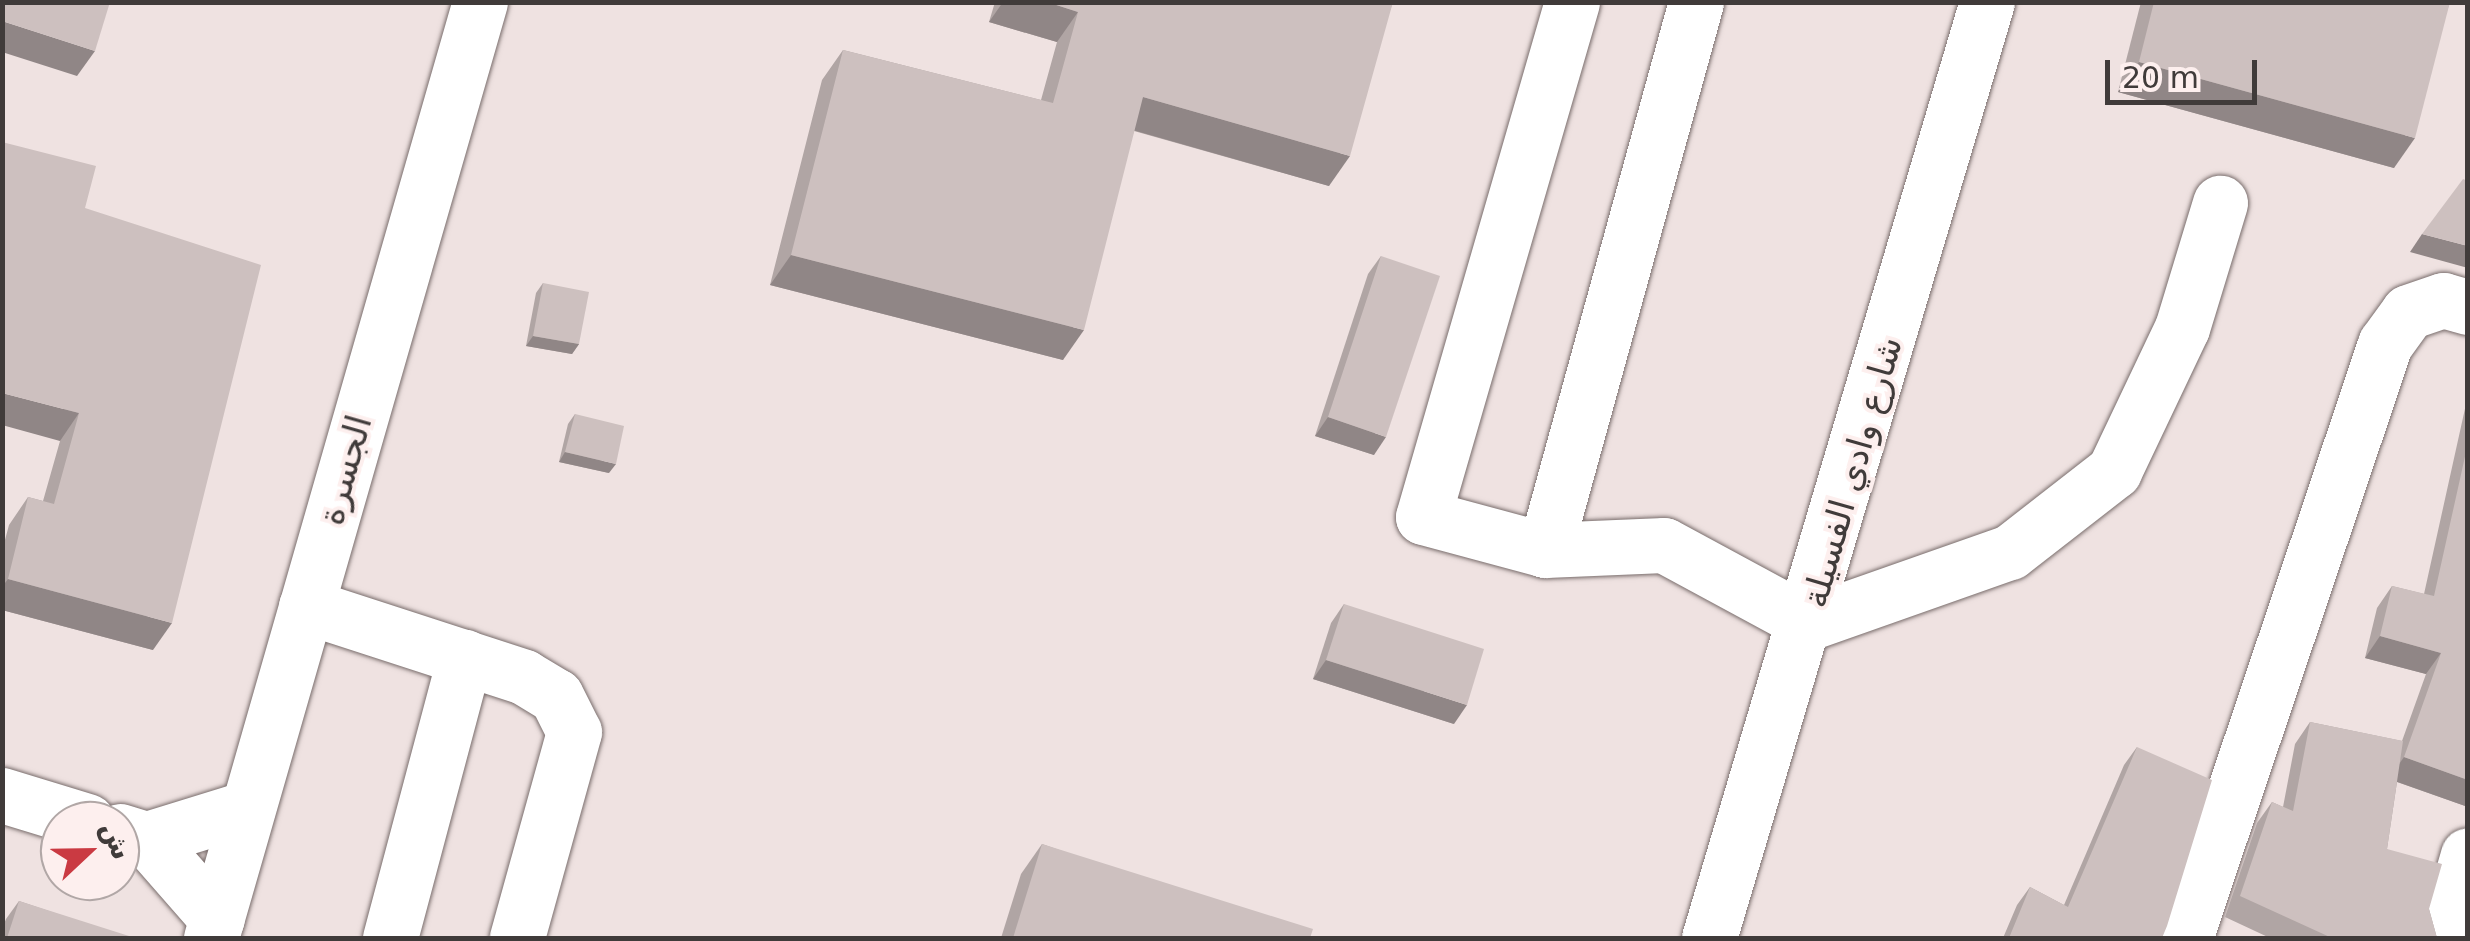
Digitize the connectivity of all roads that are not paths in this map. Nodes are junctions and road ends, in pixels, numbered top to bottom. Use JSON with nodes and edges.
{"nodes":[{"id":1,"x":1572,"y":2,"type":"edge"},
{"id":2,"x":1696,"y":2,"type":"edge"},
{"id":3,"x":1987,"y":2,"type":"edge"},
{"id":4,"x":467,"y":10,"type":"edge"},
{"id":5,"x":2220,"y":203,"type":"dead end"},
{"id":6,"x":2468,"y":307,"type":"edge"},
{"id":7,"x":1545,"y":550,"type":"junction"},
{"id":8,"x":306,"y":606,"type":"junction"},
{"id":9,"x":1808,"y":623,"type":"junction"},
{"id":10,"x":465,"y":658,"type":"junction"},
{"id":11,"x":2,"y":795,"type":"edge"},
{"id":12,"x":40,"y":807,"type":"edge"},
{"id":13,"x":248,"y":808,"type":"junction"},
{"id":14,"x":140,"y":834,"type":"edge"},
{"id":15,"x":140,"y":842,"type":"edge"},
{"id":16,"x":2468,"y":855,"type":"edge"},
{"id":17,"x":214,"y":929,"type":"edge"},
{"id":18,"x":390,"y":938,"type":"edge"},
{"id":19,"x":517,"y":938,"type":"edge"},
{"id":20,"x":1708,"y":938,"type":"edge"},
{"id":21,"x":2185,"y":938,"type":"edge"},
{"id":22,"x":2444,"y":938,"type":"edge"}],
"edges":[{"from":1,"to":7,"type":"street"},
{"from":2,"to":7,"type":"street"},
{"from":3,"to":9,"type":"street","name":"شارع وادي الفسيلة"},
{"from":4,"to":8,"type":"street","name":"الجسرة"},
{"from":5,"to":9,"type":"street"},
{"from":6,"to":21,"type":"street"},
{"from":7,"to":9,"type":"street"},
{"from":8,"to":10,"type":"street"},
{"from":8,"to":13,"type":"street","name":"الجسرة"},
{"from":9,"to":20,"type":"street","name":"شارع وادي الفسيلة"},
{"from":10,"to":18,"type":"street"},
{"from":10,"to":19,"type":"street"},
{"from":11,"to":12,"type":"street"},
{"from":13,"to":14,"type":"street"},
{"from":13,"to":17,"type":"street","name":"الجسرة"},
{"from":15,"to":17,"type":"street"},
{"from":16,"to":22,"type":"street"}]}
